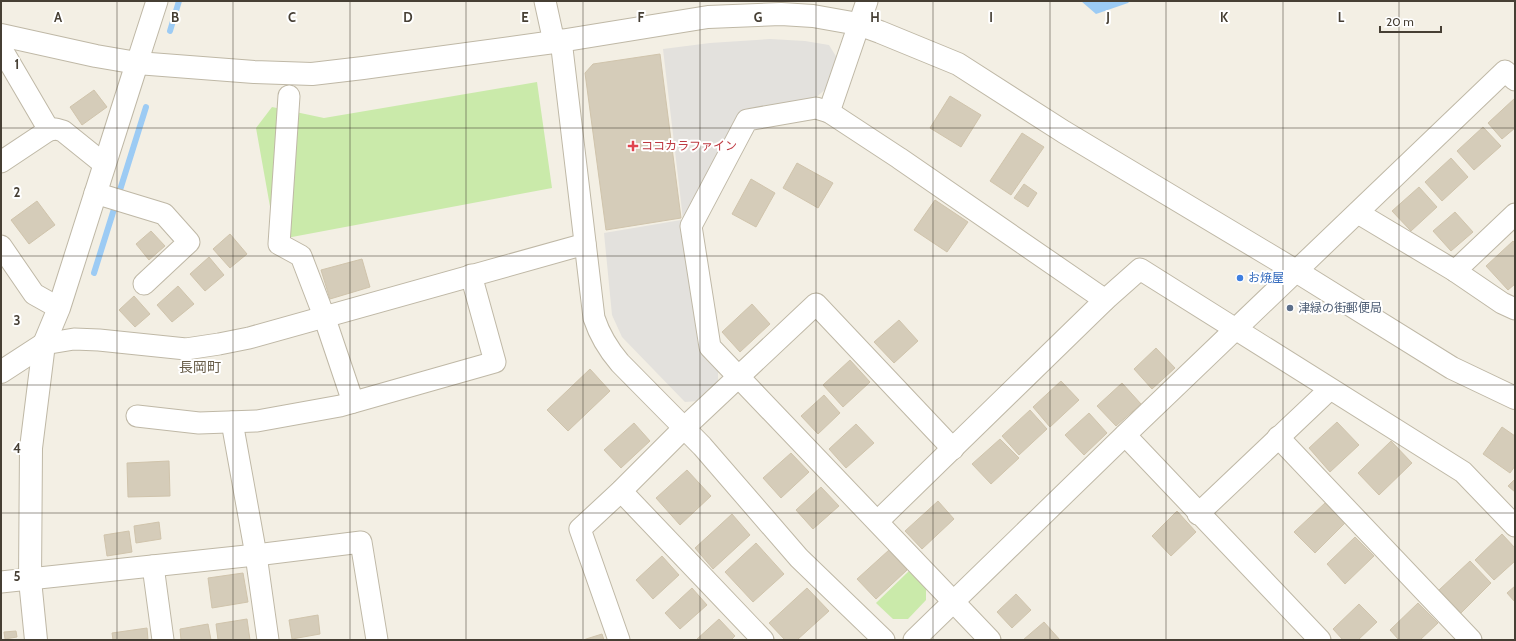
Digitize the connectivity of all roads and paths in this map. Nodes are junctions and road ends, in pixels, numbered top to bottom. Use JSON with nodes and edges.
{"nodes":[{"id":1,"x":157,"y":1,"type":"edge"},
{"id":2,"x":545,"y":1,"type":"edge"},
{"id":3,"x":867,"y":1,"type":"edge"},
{"id":4,"x":858,"y":24,"type":"junction"},
{"id":5,"x":1,"y":35,"type":"edge"},
{"id":6,"x":557,"y":41,"type":"junction"},
{"id":7,"x":1,"y":48,"type":"edge"},
{"id":8,"x":137,"y":63,"type":"junction"},
{"id":9,"x":1515,"y":80,"type":"edge"},
{"id":10,"x":289,"y":96,"type":"dead end"},
{"id":11,"x":829,"y":112,"type":"junction"},
{"id":12,"x":49,"y":130,"type":"junction"},
{"id":13,"x":1,"y":162,"type":"edge"},
{"id":14,"x":104,"y":164,"type":"junction"},
{"id":15,"x":100,"y":194,"type":"junction"},
{"id":16,"x":1358,"y":213,"type":"junction"},
{"id":17,"x":1515,"y":214,"type":"edge"},
{"id":18,"x":585,"y":244,"type":"junction"},
{"id":19,"x":1,"y":246,"type":"edge"},
{"id":20,"x":1296,"y":271,"type":"junction"},
{"id":21,"x":1455,"y":271,"type":"junction"},
{"id":22,"x":471,"y":275,"type":"junction"},
{"id":23,"x":144,"y":284,"type":"dead end"},
{"id":24,"x":1105,"y":300,"type":"junction"},
{"id":25,"x":59,"y":308,"type":"junction"},
{"id":26,"x":1515,"y":309,"type":"edge"},
{"id":27,"x":324,"y":316,"type":"junction"},
{"id":28,"x":1236,"y":329,"type":"junction"},
{"id":29,"x":44,"y":344,"type":"junction"},
{"id":30,"x":1,"y":372,"type":"edge"},
{"id":31,"x":738,"y":378,"type":"junction"},
{"id":32,"x":1330,"y":389,"type":"junction"},
{"id":33,"x":1515,"y":398,"type":"edge"},
{"id":34,"x":353,"y":402,"type":"junction"},
{"id":35,"x":137,"y":416,"type":"dead end"},
{"id":36,"x":232,"y":422,"type":"junction"},
{"id":37,"x":684,"y":428,"type":"junction"},
{"id":38,"x":1125,"y":435,"type":"junction"},
{"id":39,"x":1278,"y":437,"type":"junction"},
{"id":40,"x":952,"y":449,"type":"junction"},
{"id":41,"x":621,"y":491,"type":"junction"},
{"id":42,"x":1198,"y":514,"type":"junction"},
{"id":43,"x":878,"y":521,"type":"junction"},
{"id":44,"x":1515,"y":526,"type":"edge"},
{"id":45,"x":256,"y":555,"type":"junction"},
{"id":46,"x":153,"y":566,"type":"junction"},
{"id":47,"x":30,"y":580,"type":"junction"},
{"id":48,"x":1,"y":582,"type":"edge"},
{"id":49,"x":953,"y":602,"type":"junction"},
{"id":50,"x":759,"y":639,"type":"edge"},
{"id":51,"x":36,"y":640,"type":"edge"},
{"id":52,"x":163,"y":640,"type":"edge"},
{"id":53,"x":268,"y":640,"type":"edge"},
{"id":54,"x":377,"y":640,"type":"edge"},
{"id":55,"x":619,"y":640,"type":"edge"},
{"id":56,"x":884,"y":640,"type":"edge"},
{"id":57,"x":914,"y":640,"type":"edge"},
{"id":58,"x":990,"y":640,"type":"edge"},
{"id":59,"x":1320,"y":640,"type":"edge"},
{"id":60,"x":1471,"y":640,"type":"edge"}],
"edges":[{"from":1,"to":8,"type":"street"},
{"from":2,"to":6,"type":"street"},
{"from":3,"to":4,"type":"street"},
{"from":4,"to":6,"type":"street"},
{"from":4,"to":11,"type":"street"},
{"from":4,"to":20,"type":"street"},
{"from":5,"to":8,"type":"street"},
{"from":6,"to":8,"type":"street"},
{"from":6,"to":18,"type":"street"},
{"from":7,"to":12,"type":"street"},
{"from":8,"to":14,"type":"street"},
{"from":9,"to":16,"type":"street"},
{"from":10,"to":27,"type":"street"},
{"from":11,"to":24,"type":"street"},
{"from":11,"to":31,"type":"street"},
{"from":12,"to":13,"type":"street"},
{"from":12,"to":14,"type":"street"},
{"from":14,"to":15,"type":"street"},
{"from":15,"to":23,"type":"street"},
{"from":15,"to":25,"type":"street"},
{"from":16,"to":20,"type":"street"},
{"from":16,"to":21,"type":"street"},
{"from":17,"to":21,"type":"street"},
{"from":18,"to":22,"type":"street"},
{"from":18,"to":37,"type":"street"},
{"from":19,"to":25,"type":"street"},
{"from":20,"to":28,"type":"street"},
{"from":20,"to":33,"type":"street"},
{"from":21,"to":26,"type":"street"},
{"from":22,"to":27,"type":"street"},
{"from":22,"to":34,"type":"street"},
{"from":24,"to":28,"type":"street"},
{"from":24,"to":40,"type":"street"},
{"from":25,"to":29,"type":"street"},
{"from":27,"to":29,"type":"street"},
{"from":27,"to":34,"type":"street"},
{"from":28,"to":32,"type":"street"},
{"from":28,"to":38,"type":"street"},
{"from":29,"to":30,"type":"street"},
{"from":29,"to":47,"type":"street"},
{"from":31,"to":37,"type":"street"},
{"from":31,"to":40,"type":"street"},
{"from":31,"to":43,"type":"street"},
{"from":32,"to":39,"type":"street"},
{"from":32,"to":44,"type":"street"},
{"from":34,"to":36,"type":"street"},
{"from":35,"to":36,"type":"street"},
{"from":36,"to":45,"type":"street"},
{"from":37,"to":41,"type":"street"},
{"from":37,"to":56,"type":"street"},
{"from":38,"to":42,"type":"street"},
{"from":38,"to":49,"type":"street"},
{"from":39,"to":42,"type":"street"},
{"from":39,"to":60,"type":"street"},
{"from":40,"to":43,"type":"street"},
{"from":41,"to":50,"type":"street"},
{"from":41,"to":55,"type":"street"},
{"from":42,"to":59,"type":"street"},
{"from":43,"to":49,"type":"street"},
{"from":45,"to":46,"type":"street"},
{"from":45,"to":53,"type":"street"},
{"from":45,"to":54,"type":"street"},
{"from":46,"to":47,"type":"street"},
{"from":46,"to":52,"type":"street"},
{"from":47,"to":48,"type":"street"},
{"from":47,"to":51,"type":"street"},
{"from":49,"to":57,"type":"street"},
{"from":49,"to":58,"type":"street"}]}
